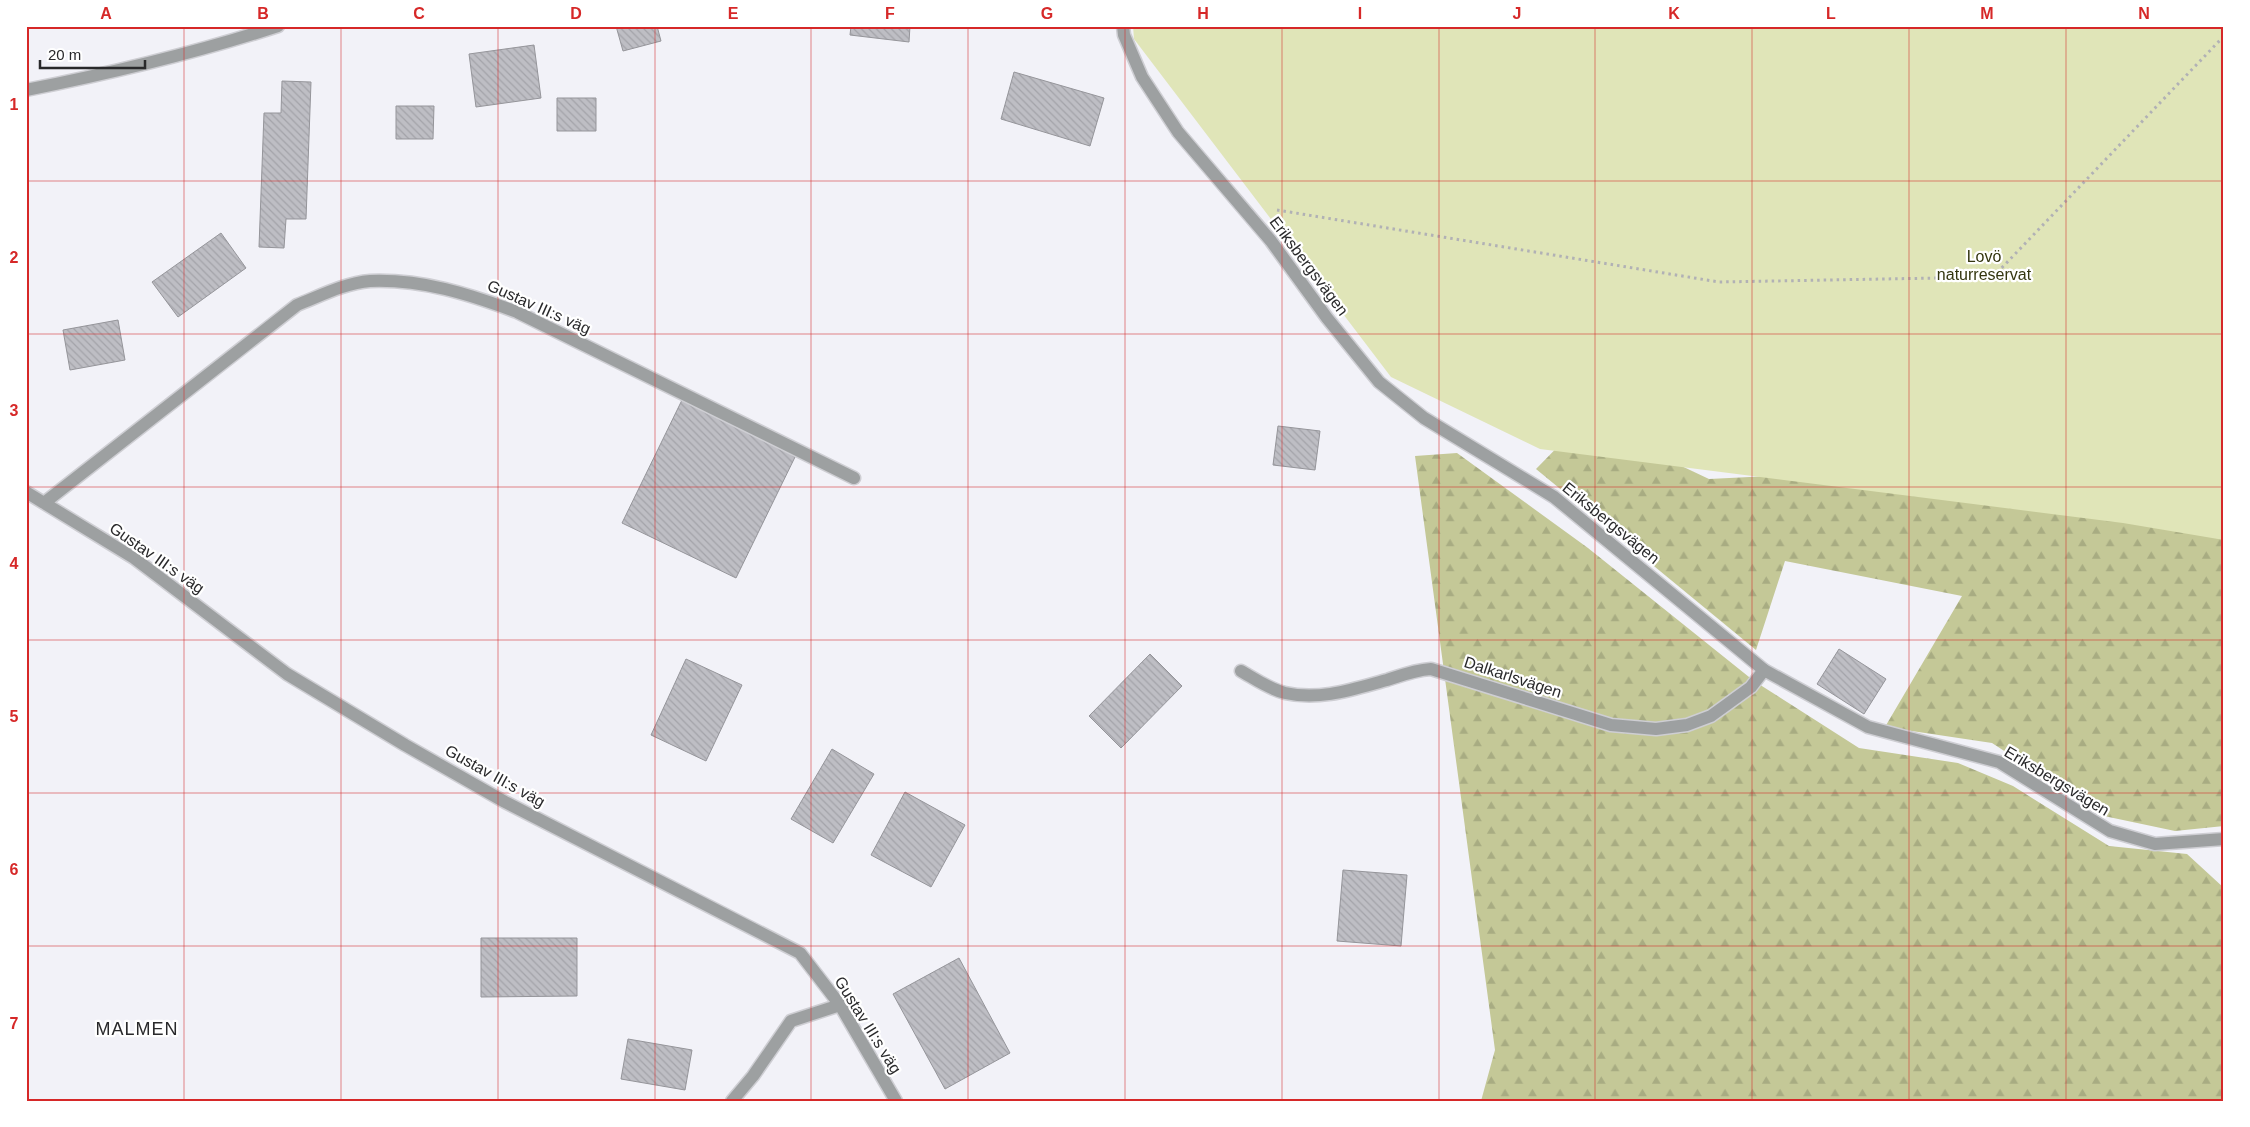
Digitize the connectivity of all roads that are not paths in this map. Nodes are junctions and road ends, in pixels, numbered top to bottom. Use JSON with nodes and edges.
{"nodes":[{"id":1,"x":278,"y":26,"type":"edge"},
{"id":2,"x":1123,"y":26,"type":"edge"},
{"id":3,"x":26,"y":90,"type":"edge"},
{"id":4,"x":854,"y":478,"type":"dead end"},
{"id":5,"x":26,"y":492,"type":"edge"},
{"id":6,"x":44,"y":503,"type":"junction"},
{"id":7,"x":1764,"y":670,"type":"junction"},
{"id":8,"x":1240,"y":671,"type":"dead end"},
{"id":9,"x":2224,"y":839,"type":"edge"},
{"id":10,"x":840,"y":1005,"type":"junction"},
{"id":11,"x":732,"y":1101,"type":"edge"},
{"id":12,"x":896,"y":1101,"type":"edge"}],
"edges":[{"from":1,"to":3,"type":"street"},
{"from":2,"to":7,"type":"street","name":"Eriksbergsvägen"},
{"from":4,"to":6,"type":"street","name":"Gustav III:s väg"},
{"from":5,"to":6,"type":"street","name":"Gustav III:s väg"},
{"from":6,"to":10,"type":"street","name":"Gustav III:s väg"},
{"from":7,"to":8,"type":"street","name":"Dalkarlsvägen"},
{"from":7,"to":9,"type":"street","name":"Eriksbergsvägen"},
{"from":10,"to":11,"type":"street"},
{"from":10,"to":12,"type":"street","name":"Gustav III:s väg"}]}
